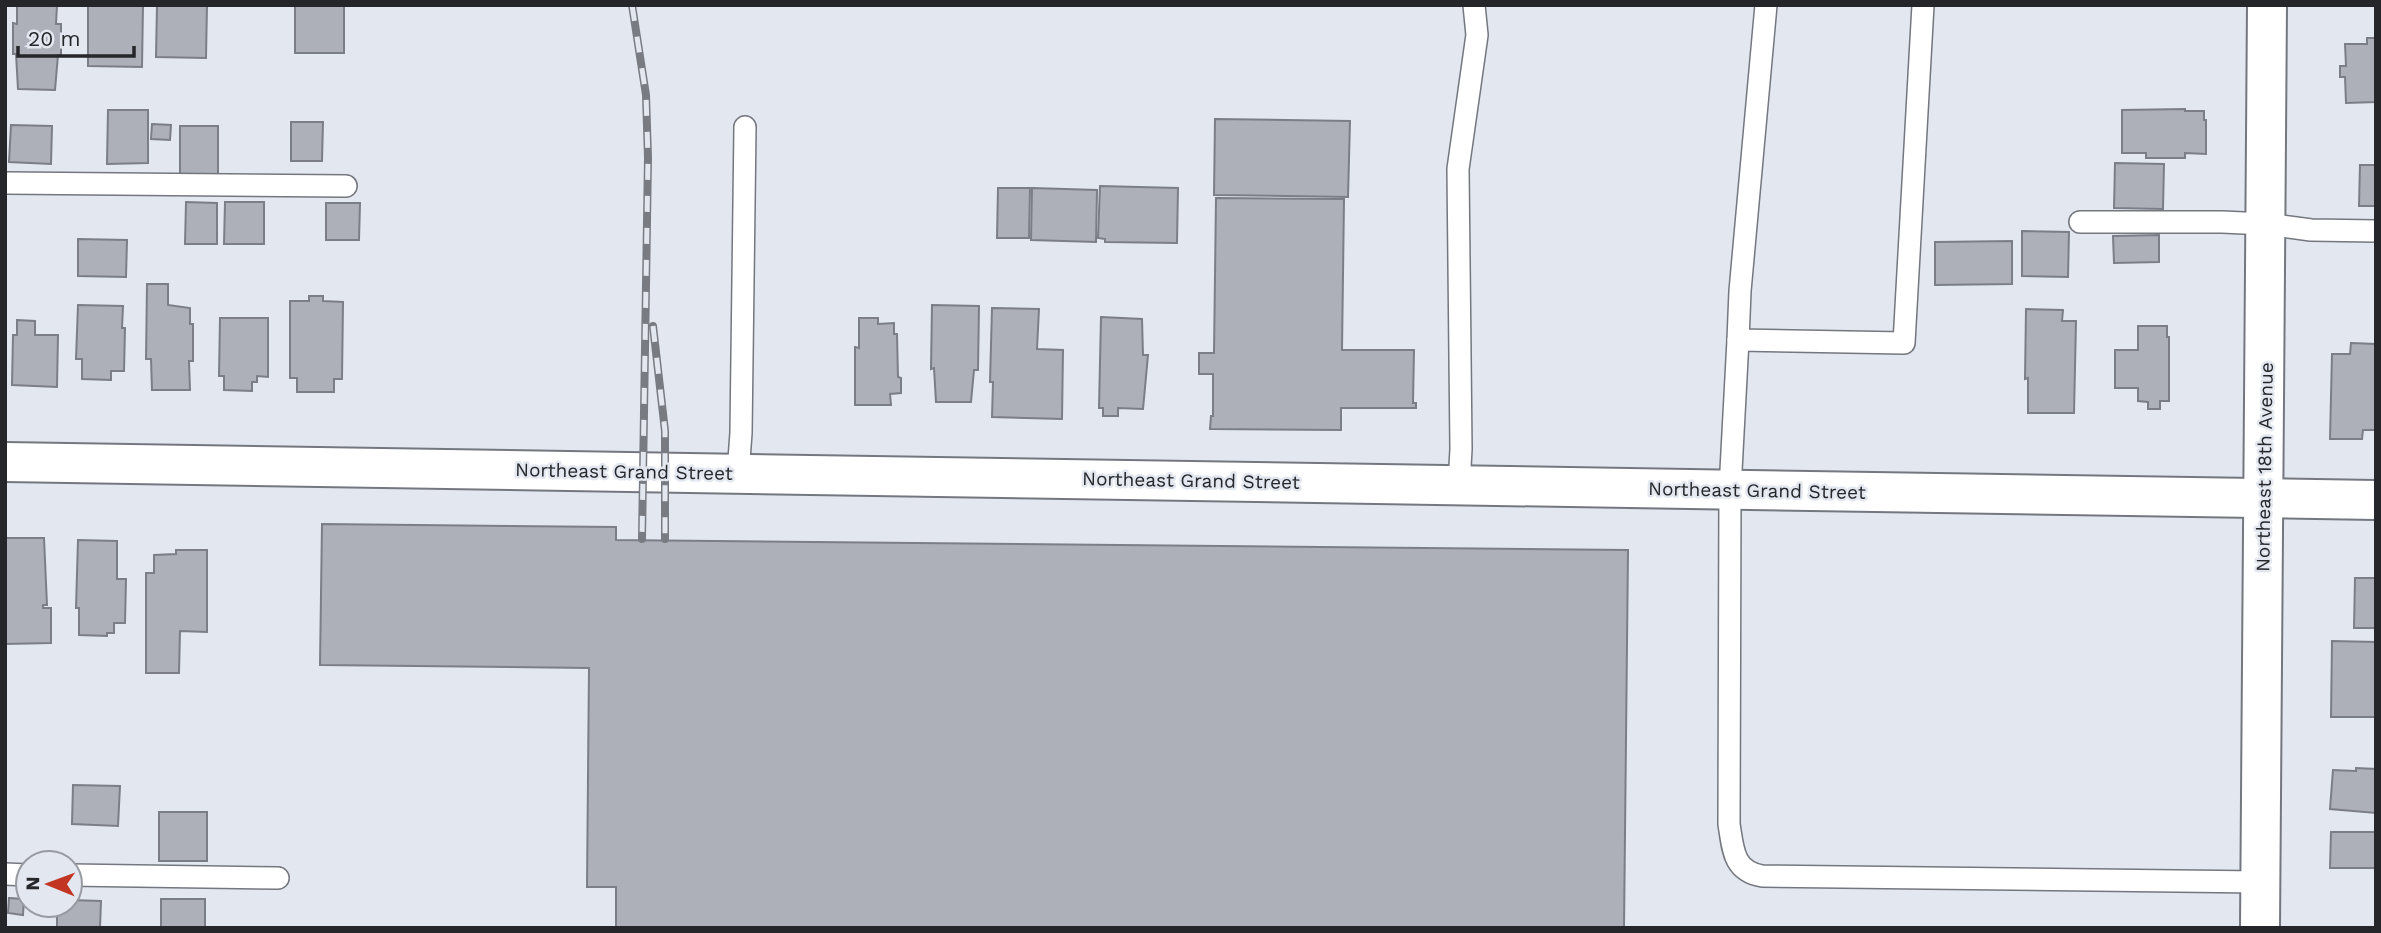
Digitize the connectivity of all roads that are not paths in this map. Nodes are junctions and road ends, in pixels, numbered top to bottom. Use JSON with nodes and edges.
{"nodes":[{"id":1,"x":1474,"y":5,"type":"edge"},
{"id":2,"x":1766,"y":5,"type":"edge"},
{"id":3,"x":1923,"y":5,"type":"edge"},
{"id":4,"x":2267,"y":5,"type":"edge"},
{"id":5,"x":746,"y":127,"type":"dead end"},
{"id":6,"x":5,"y":183,"type":"edge"},
{"id":7,"x":346,"y":186,"type":"dead end"},
{"id":8,"x":2080,"y":222,"type":"dead end"},
{"id":9,"x":2266,"y":224,"type":"junction"},
{"id":10,"x":2376,"y":231,"type":"edge"},
{"id":11,"x":1738,"y":340,"type":"junction"},
{"id":12,"x":5,"y":462,"type":"edge"},
{"id":13,"x":738,"y":473,"type":"junction"},
{"id":14,"x":1459,"y":485,"type":"junction"},
{"id":15,"x":1730,"y":489,"type":"junction"},
{"id":16,"x":2264,"y":498,"type":"junction"},
{"id":17,"x":2376,"y":500,"type":"edge"},
{"id":18,"x":84,"y":875,"type":"edge"},
{"id":19,"x":278,"y":878,"type":"dead end"},
{"id":20,"x":2260,"y":882,"type":"junction"},
{"id":21,"x":2260,"y":928,"type":"edge"}],
"edges":[{"from":1,"to":14,"type":"lane"},
{"from":2,"to":11,"type":"lane"},
{"from":3,"to":11,"type":"lane"},
{"from":4,"to":9,"type":"street","name":"Northeast 18th Avenue"},
{"from":5,"to":13,"type":"lane"},
{"from":6,"to":7,"type":"lane"},
{"from":8,"to":9,"type":"lane"},
{"from":9,"to":10,"type":"lane"},
{"from":9,"to":16,"type":"street","name":"Northeast 18th Avenue"},
{"from":11,"to":15,"type":"lane"},
{"from":12,"to":13,"type":"street","name":"Northeast Grand Street"},
{"from":13,"to":14,"type":"street","name":"Northeast Grand Street"},
{"from":14,"to":15,"type":"street","name":"Northeast Grand Street"},
{"from":15,"to":16,"type":"street","name":"Northeast Grand Street"},
{"from":15,"to":20,"type":"lane"},
{"from":16,"to":17,"type":"street","name":"Northeast Grand Street"},
{"from":16,"to":20,"type":"street","name":"Northeast 18th Avenue"},
{"from":18,"to":19,"type":"lane"},
{"from":20,"to":21,"type":"street","name":"Northeast 18th Avenue"}]}
